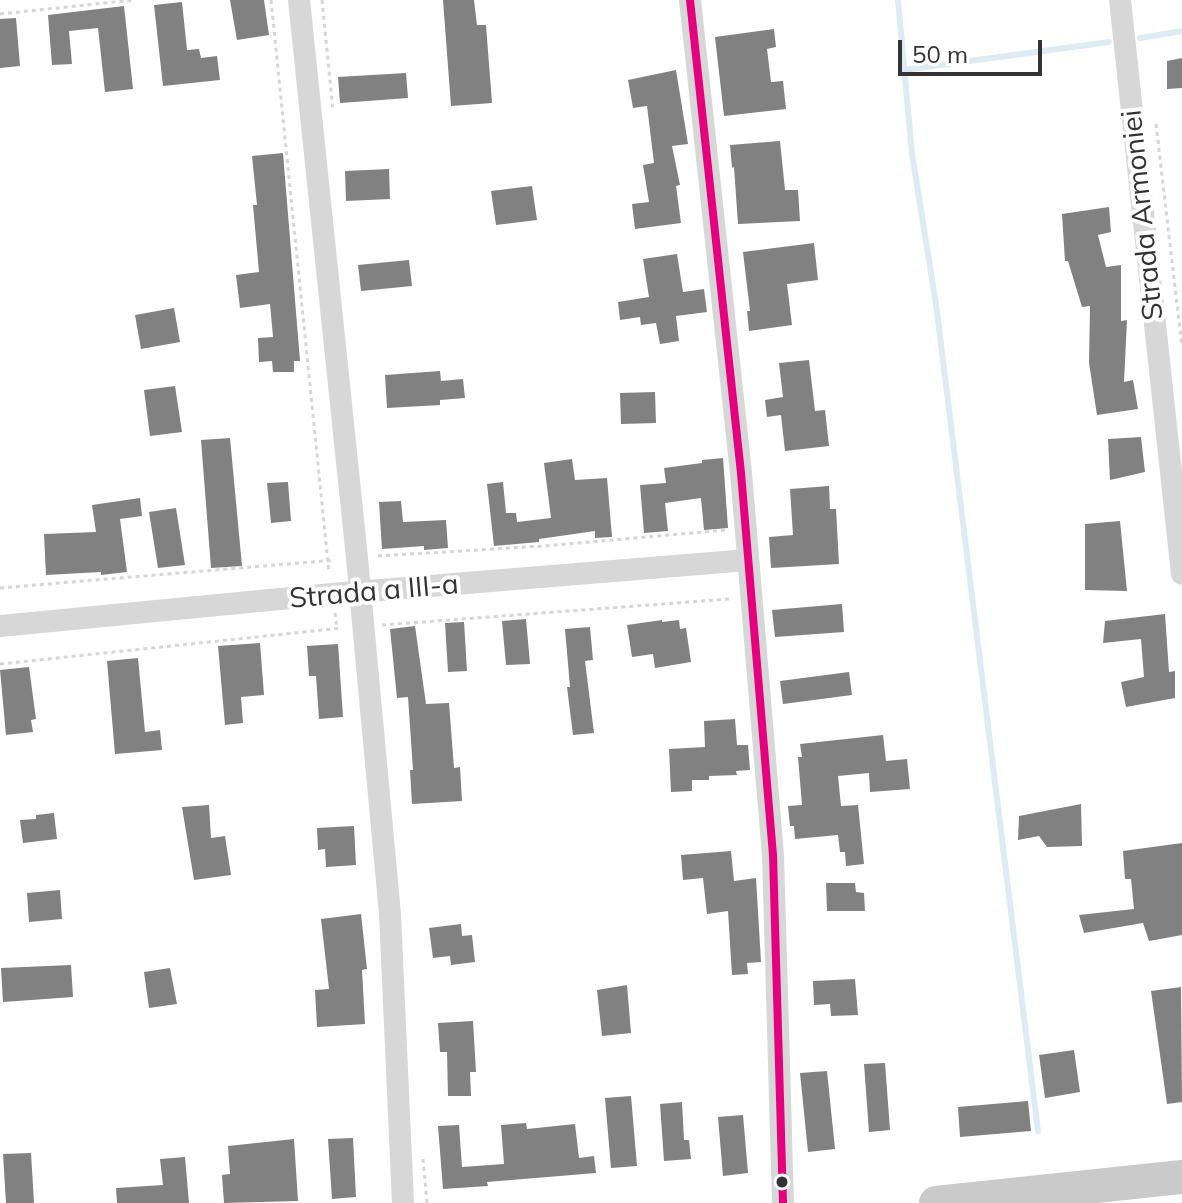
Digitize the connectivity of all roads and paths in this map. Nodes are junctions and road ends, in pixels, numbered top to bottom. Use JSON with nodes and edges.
{"nodes":[{"id":1,"x":134,"y":0,"type":"edge"},
{"id":2,"x":271,"y":0,"type":"edge"},
{"id":3,"x":299,"y":0,"type":"edge"},
{"id":4,"x":690,"y":0,"type":"edge"},
{"id":5,"x":1120,"y":0,"type":"edge"},
{"id":6,"x":0,"y":14,"type":"edge"},
{"id":7,"x":1155,"y":118,"type":"dead end"},
{"id":8,"x":1182,"y":347,"type":"edge"},
{"id":9,"x":1179,"y":522,"type":"edge"},
{"id":10,"x":732,"y":530,"type":"dead end"},
{"id":11,"x":357,"y":558,"type":"junction"},
{"id":12,"x":327,"y":560,"type":"junction"},
{"id":13,"x":748,"y":560,"type":"junction"},
{"id":14,"x":1182,"y":574,"type":"edge"},
{"id":15,"x":0,"y":588,"type":"edge"},
{"id":16,"x":360,"y":593,"type":"junction"},
{"id":17,"x":332,"y":594,"type":"junction"},
{"id":18,"x":0,"y":626,"type":"edge"},
{"id":19,"x":337,"y":629,"type":"dead end"},
{"id":20,"x":1182,"y":1177,"type":"edge"},
{"id":21,"x":403,"y":1203,"type":"edge"},
{"id":22,"x":783,"y":1203,"type":"edge"},
{"id":23,"x":936,"y":1203,"type":"edge"}],
"edges":[{"from":1,"to":6,"type":"path"},
{"from":2,"to":12,"type":"path"},
{"from":3,"to":11,"type":"street"},
{"from":4,"to":13,"type":"street"},
{"from":5,"to":9,"type":"street","name":"Strada Armoniei"},
{"from":7,"to":8,"type":"path"},
{"from":9,"to":14,"type":"street","name":"Strada Armoniei"},
{"from":10,"to":11,"type":"path"},
{"from":11,"to":12,"type":"path"},
{"from":11,"to":16,"type":"street"},
{"from":12,"to":15,"type":"path"},
{"from":12,"to":17,"type":"path"},
{"from":13,"to":16,"type":"street","name":"Strada a III-a"},
{"from":13,"to":22,"type":"street"},
{"from":16,"to":17,"type":"street","name":"Strada a III-a"},
{"from":16,"to":21,"type":"street"},
{"from":17,"to":18,"type":"street","name":"Strada a III-a"},
{"from":17,"to":19,"type":"path"},
{"from":20,"to":23,"type":"main road"}]}
